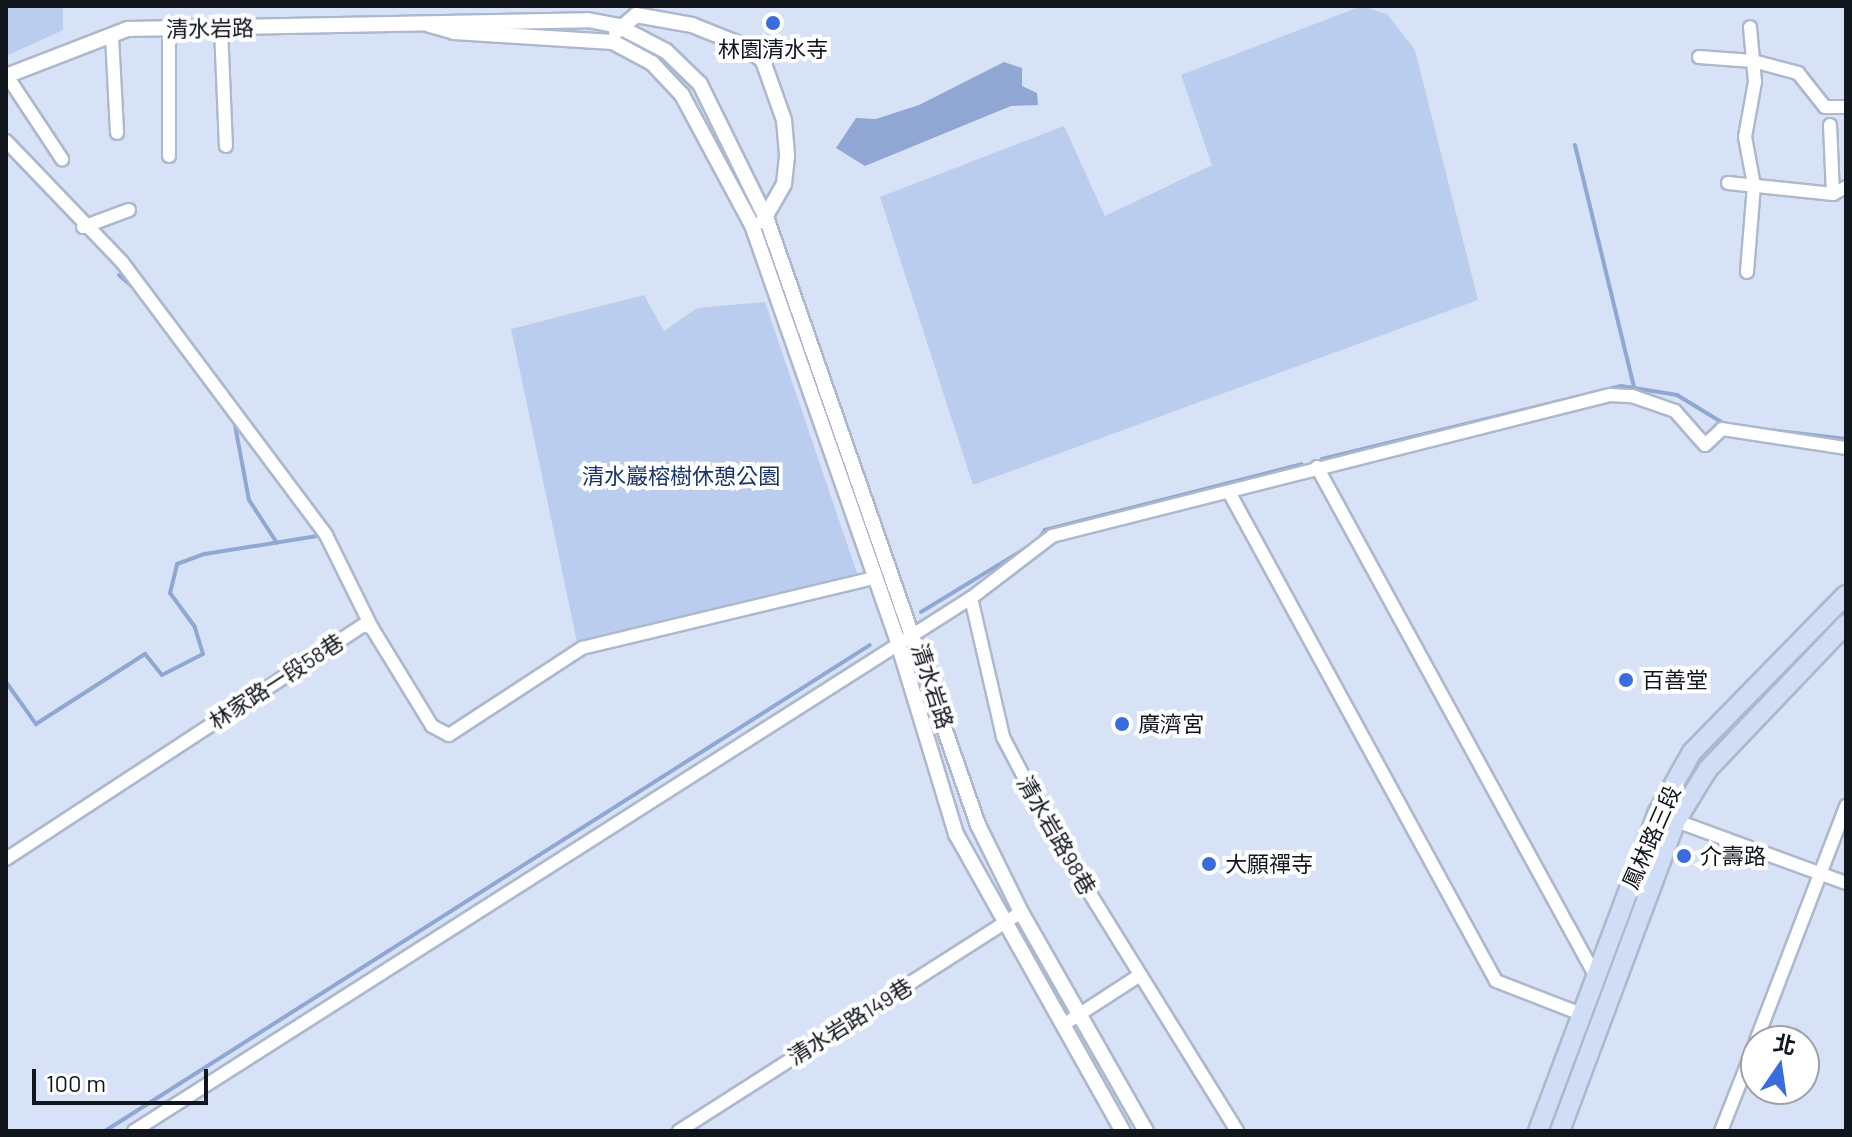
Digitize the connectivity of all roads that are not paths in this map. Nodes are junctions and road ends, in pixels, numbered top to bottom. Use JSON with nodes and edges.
{"nodes":[{"id":1,"x":422,"y":23,"type":"junction"},
{"id":2,"x":618,"y":26,"type":"junction"},
{"id":3,"x":1750,"y":27,"type":"dead end"},
{"id":4,"x":221,"y":28,"type":"junction"},
{"id":5,"x":169,"y":29,"type":"junction"},
{"id":6,"x":112,"y":36,"type":"junction"},
{"id":7,"x":613,"y":42,"type":"junction"},
{"id":8,"x":1699,"y":57,"type":"dead end"},
{"id":9,"x":1753,"y":61,"type":"junction"},
{"id":10,"x":6,"y":76,"type":"edge"},
{"id":11,"x":1846,"y":107,"type":"edge"},
{"id":12,"x":1830,"y":125,"type":"dead end"},
{"id":13,"x":117,"y":133,"type":"dead end"},
{"id":14,"x":6,"y":141,"type":"edge"},
{"id":15,"x":226,"y":146,"type":"dead end"},
{"id":16,"x":169,"y":156,"type":"dead end"},
{"id":17,"x":62,"y":159,"type":"dead end"},
{"id":18,"x":1728,"y":183,"type":"dead end"},
{"id":19,"x":1754,"y":185,"type":"junction"},
{"id":20,"x":1846,"y":187,"type":"edge"},
{"id":21,"x":1833,"y":194,"type":"junction"},
{"id":22,"x":129,"y":210,"type":"dead end"},
{"id":23,"x":767,"y":220,"type":"junction"},
{"id":24,"x":752,"y":225,"type":"junction"},
{"id":25,"x":83,"y":227,"type":"junction"},
{"id":26,"x":1747,"y":272,"type":"dead end"},
{"id":27,"x":1846,"y":448,"type":"edge"},
{"id":28,"x":1317,"y":467,"type":"junction"},
{"id":29,"x":1229,"y":492,"type":"junction"},
{"id":30,"x":874,"y":578,"type":"junction"},
{"id":31,"x":1846,"y":595,"type":"edge"},
{"id":32,"x":971,"y":598,"type":"junction"},
{"id":33,"x":1846,"y":624,"type":"edge"},
{"id":34,"x":372,"y":628,"type":"junction"},
{"id":35,"x":915,"y":633,"type":"junction"},
{"id":36,"x":898,"y":643,"type":"junction"},
{"id":37,"x":1846,"y":806,"type":"edge"},
{"id":38,"x":1657,"y":814,"type":"junction"},
{"id":39,"x":1676,"y":821,"type":"junction"},
{"id":40,"x":6,"y":859,"type":"edge"},
{"id":41,"x":1822,"y":874,"type":"junction"},
{"id":42,"x":1846,"y":883,"type":"edge"},
{"id":43,"x":1021,"y":912,"type":"junction"},
{"id":44,"x":1005,"y":923,"type":"junction"},
{"id":45,"x":1140,"y":975,"type":"junction"},
{"id":46,"x":1595,"y":975,"type":"junction"},
{"id":47,"x":1079,"y":1014,"type":"junction"},
{"id":48,"x":1581,"y":1014,"type":"junction"},
{"id":49,"x":1063,"y":1025,"type":"junction"},
{"id":50,"x":1763,"y":1025,"type":"edge"},
{"id":51,"x":1740,"y":1083,"type":"edge"},
{"id":52,"x":134,"y":1131,"type":"edge"},
{"id":53,"x":679,"y":1131,"type":"edge"},
{"id":54,"x":1123,"y":1131,"type":"edge"},
{"id":55,"x":1146,"y":1131,"type":"edge"},
{"id":56,"x":1237,"y":1131,"type":"edge"},
{"id":57,"x":1538,"y":1131,"type":"edge"},
{"id":58,"x":1560,"y":1131,"type":"edge"},
{"id":59,"x":1721,"y":1131,"type":"edge"}],
"edges":[{"from":1,"to":2,"type":"street","name":"清水岩路"},
{"from":1,"to":4,"type":"street","name":"清水岩路"},
{"from":1,"to":7,"type":"street","name":"清水岩路"},
{"from":2,"to":7,"type":"street"},
{"from":2,"to":23,"type":"street","name":"清水岩路"},
{"from":2,"to":23,"type":"street","name":"清水岩路"},
{"from":3,"to":9,"type":"street"},
{"from":4,"to":5,"type":"street","name":"清水岩路"},
{"from":4,"to":15,"type":"street"},
{"from":5,"to":6,"type":"street","name":"清水岩路"},
{"from":5,"to":16,"type":"street"},
{"from":6,"to":10,"type":"street","name":"清水岩路"},
{"from":6,"to":13,"type":"street"},
{"from":7,"to":24,"type":"street","name":"清水岩路"},
{"from":8,"to":9,"type":"street"},
{"from":9,"to":11,"type":"street"},
{"from":9,"to":19,"type":"street"},
{"from":10,"to":17,"type":"street"},
{"from":12,"to":21,"type":"street"},
{"from":14,"to":25,"type":"street"},
{"from":18,"to":19,"type":"street"},
{"from":19,"to":21,"type":"street"},
{"from":19,"to":26,"type":"street"},
{"from":20,"to":21,"type":"street"},
{"from":22,"to":25,"type":"street"},
{"from":23,"to":24,"type":"street"},
{"from":23,"to":35,"type":"street","name":"清水岩路"},
{"from":24,"to":30,"type":"street","name":"清水岩路"},
{"from":25,"to":34,"type":"street"},
{"from":27,"to":28,"type":"street"},
{"from":28,"to":29,"type":"street"},
{"from":28,"to":46,"type":"street"},
{"from":29,"to":32,"type":"street"},
{"from":29,"to":48,"type":"street"},
{"from":30,"to":34,"type":"street","name":"林家路一段58巷"},
{"from":30,"to":36,"type":"street","name":"清水岩路"},
{"from":31,"to":38,"type":"main road","name":"鳳林路三段"},
{"from":32,"to":35,"type":"street"},
{"from":32,"to":45,"type":"street","name":"清水岩路98巷"},
{"from":33,"to":39,"type":"main road","name":"鳳林路三段"},
{"from":34,"to":40,"type":"street","name":"林家路一段58巷"},
{"from":35,"to":36,"type":"street"},
{"from":35,"to":43,"type":"street","name":"清水岩路"},
{"from":36,"to":44,"type":"street","name":"清水岩路"},
{"from":36,"to":52,"type":"street"},
{"from":37,"to":41,"type":"street"},
{"from":38,"to":39,"type":"street"},
{"from":38,"to":46,"type":"main road","name":"鳳林路三段"},
{"from":39,"to":41,"type":"street"},
{"from":39,"to":58,"type":"main road","name":"鳳林路三段"},
{"from":41,"to":42,"type":"street"},
{"from":41,"to":50,"type":"street"},
{"from":43,"to":44,"type":"street","name":"清水岩路149巷"},
{"from":43,"to":47,"type":"street","name":"清水岩路"},
{"from":44,"to":49,"type":"street","name":"清水岩路"},
{"from":44,"to":53,"type":"street","name":"清水岩路149巷"},
{"from":45,"to":47,"type":"street"},
{"from":45,"to":56,"type":"street","name":"清水岩路98巷"},
{"from":46,"to":48,"type":"main road","name":"鳳林路三段"},
{"from":47,"to":49,"type":"street"},
{"from":47,"to":55,"type":"street","name":"清水岩路"},
{"from":48,"to":57,"type":"main road","name":"鳳林路三段"},
{"from":49,"to":54,"type":"street","name":"清水岩路"},
{"from":51,"to":59,"type":"street"}]}
